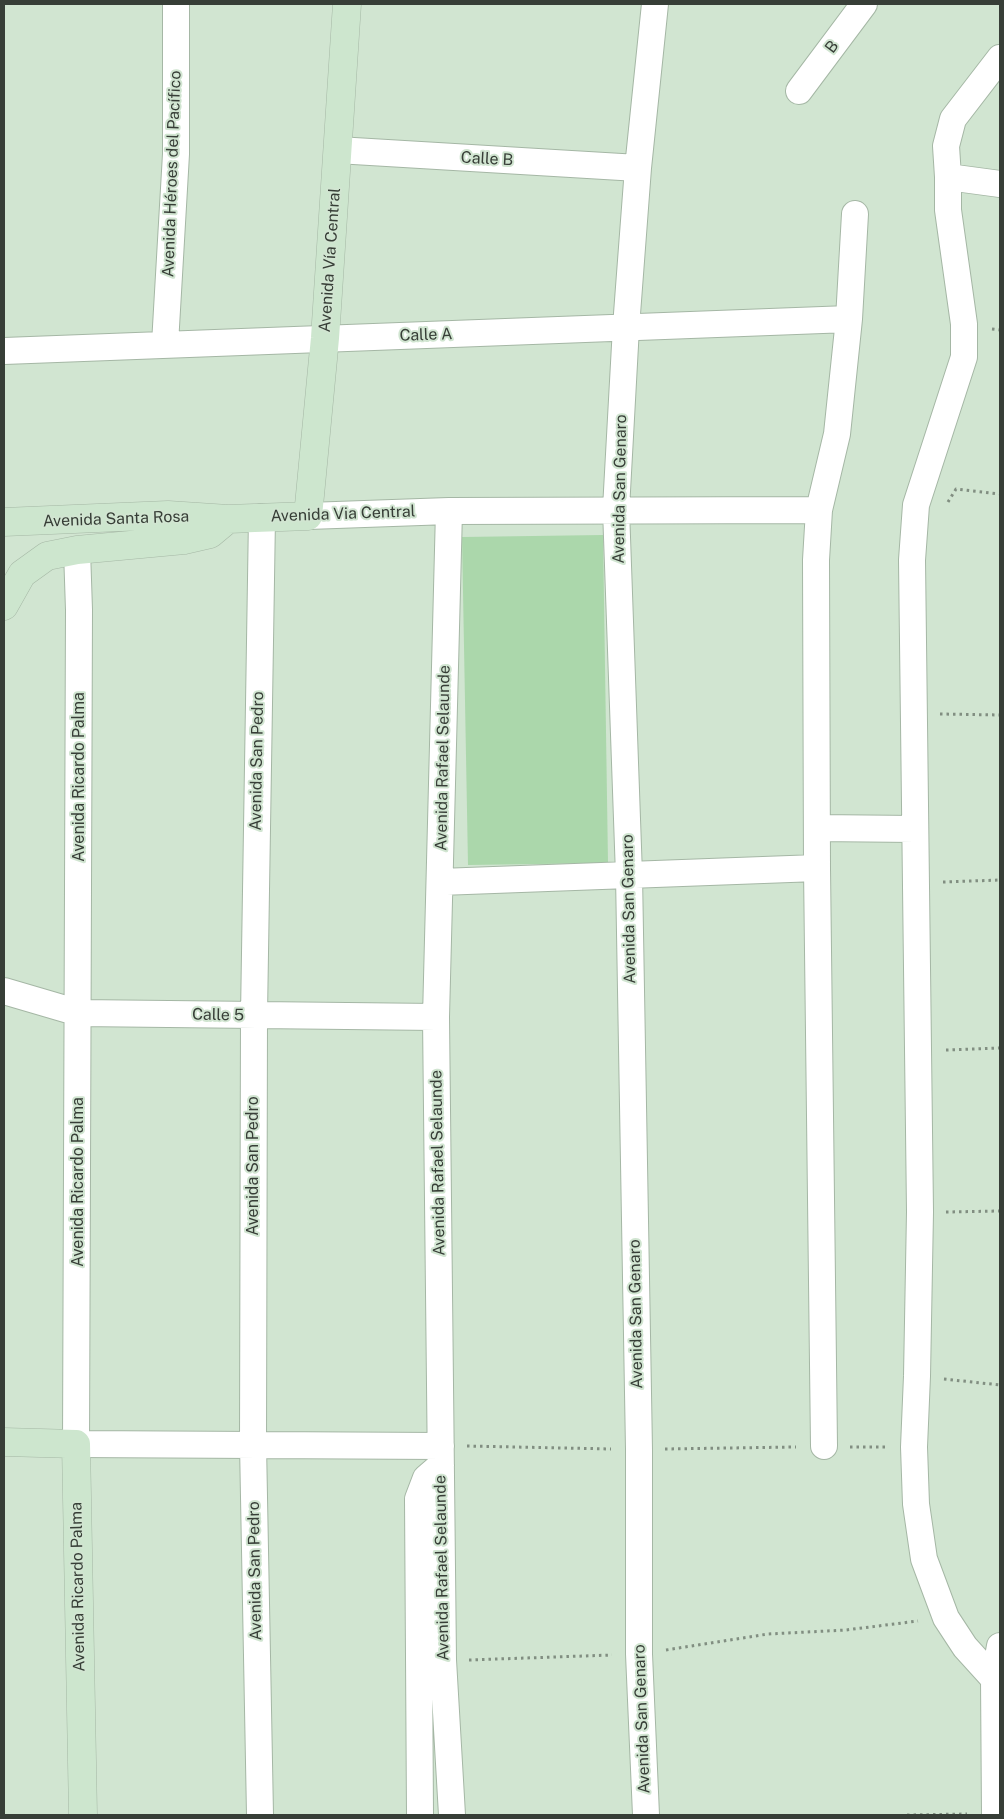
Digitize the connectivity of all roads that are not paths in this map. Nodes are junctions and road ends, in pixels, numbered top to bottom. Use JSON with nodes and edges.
{"nodes":[{"id":1,"x":176,"y":4,"type":"edge"},
{"id":2,"x":347,"y":4,"type":"edge"},
{"id":3,"x":655,"y":4,"type":"edge"},
{"id":4,"x":864,"y":4,"type":"edge"},
{"id":5,"x":1000,"y":58,"type":"edge"},
{"id":6,"x":799,"y":91,"type":"dead end"},
{"id":7,"x":337,"y":150,"type":"junction"},
{"id":8,"x":638,"y":168,"type":"junction"},
{"id":9,"x":948,"y":177,"type":"junction"},
{"id":10,"x":1000,"y":184,"type":"edge"},
{"id":11,"x":856,"y":214,"type":"dead end"},
{"id":12,"x":848,"y":319,"type":"junction"},
{"id":13,"x":626,"y":327,"type":"junction"},
{"id":14,"x":325,"y":338,"type":"junction"},
{"id":15,"x":165,"y":344,"type":"junction"},
{"id":16,"x":4,"y":351,"type":"edge"},
{"id":17,"x":616,"y":509,"type":"junction"},
{"id":18,"x":819,"y":510,"type":"junction"},
{"id":19,"x":449,"y":511,"type":"junction"},
{"id":20,"x":308,"y":516,"type":"junction"},
{"id":21,"x":262,"y":518,"type":"junction"},
{"id":22,"x":228,"y":519,"type":"junction"},
{"id":23,"x":4,"y":522,"type":"edge"},
{"id":24,"x":77,"y":550,"type":"junction"},
{"id":25,"x":4,"y":606,"type":"edge"},
{"id":26,"x":817,"y":828,"type":"junction"},
{"id":27,"x":915,"y":829,"type":"junction"},
{"id":28,"x":817,"y":868,"type":"junction"},
{"id":29,"x":629,"y":875,"type":"junction"},
{"id":30,"x":440,"y":882,"type":"junction"},
{"id":31,"x":4,"y":991,"type":"edge"},
{"id":32,"x":79,"y":1013,"type":"junction"},
{"id":33,"x":254,"y":1015,"type":"junction"},
{"id":34,"x":436,"y":1017,"type":"junction"},
{"id":35,"x":4,"y":1442,"type":"edge"},
{"id":36,"x":76,"y":1444,"type":"junction"},
{"id":37,"x":253,"y":1444,"type":"junction"},
{"id":38,"x":824,"y":1446,"type":"road end"},
{"id":39,"x":441,"y":1455,"type":"junction"},
{"id":40,"x":1000,"y":1646,"type":"edge"},
{"id":41,"x":994,"y":1679,"type":"junction"},
{"id":42,"x":995,"y":1814,"type":"edge"},
{"id":43,"x":83,"y":1815,"type":"edge"},
{"id":44,"x":260,"y":1815,"type":"edge"},
{"id":45,"x":420,"y":1815,"type":"edge"},
{"id":46,"x":452,"y":1815,"type":"edge"},
{"id":47,"x":646,"y":1815,"type":"edge"}],
"edges":[{"from":1,"to":15,"type":"street","name":"Avenida Héroes del Pacífico"},
{"from":2,"to":7,"type":"street","name":"Avenida Vía Central"},
{"from":3,"to":8,"type":"street","name":"Avenida San Genaro"},
{"from":4,"to":6,"type":"street","name":"B"},
{"from":5,"to":9,"type":"street"},
{"from":7,"to":8,"type":"street","name":"Calle B"},
{"from":7,"to":14,"type":"street","name":"Avenida Vía Central"},
{"from":8,"to":13,"type":"street","name":"Avenida San Genaro"},
{"from":9,"to":10,"type":"street"},
{"from":9,"to":27,"type":"street"},
{"from":11,"to":12,"type":"street"},
{"from":12,"to":13,"type":"street","name":"Calle A"},
{"from":12,"to":18,"type":"street"},
{"from":13,"to":14,"type":"street","name":"Calle A"},
{"from":13,"to":17,"type":"street","name":"Avenida San Genaro"},
{"from":14,"to":15,"type":"street","name":"Calle A"},
{"from":14,"to":20,"type":"street","name":"Avenida Vía Central"},
{"from":15,"to":16,"type":"street","name":"Calle A"},
{"from":17,"to":18,"type":"street","name":"Avenida Via Central"},
{"from":17,"to":19,"type":"street","name":"Avenida Via Central"},
{"from":17,"to":29,"type":"street","name":"Avenida San Genaro"},
{"from":18,"to":26,"type":"street"},
{"from":19,"to":20,"type":"street","name":"Avenida Via Central"},
{"from":19,"to":30,"type":"street","name":"Avenida Rafael Selaunde"},
{"from":20,"to":21,"type":"street","name":"Avenida Via Central"},
{"from":21,"to":22,"type":"street","name":"Avenida Via Central"},
{"from":21,"to":33,"type":"street","name":"Avenida San Pedro"},
{"from":22,"to":23,"type":"street","name":"Avenida Santa Rosa"},
{"from":22,"to":24,"type":"street"},
{"from":24,"to":25,"type":"street","name":"Avenida Santa Rosa"},
{"from":24,"to":32,"type":"street","name":"Avenida Ricardo Palma"},
{"from":26,"to":27,"type":"street"},
{"from":26,"to":28,"type":"street"},
{"from":27,"to":41,"type":"street"},
{"from":28,"to":29,"type":"street"},
{"from":28,"to":38,"type":"street"},
{"from":29,"to":30,"type":"street"},
{"from":29,"to":47,"type":"street","name":"Avenida San Genaro"},
{"from":30,"to":34,"type":"street","name":"Avenida Rafael Selaunde"},
{"from":31,"to":32,"type":"street","name":"Calle 5"},
{"from":32,"to":33,"type":"street","name":"Calle 5"},
{"from":32,"to":36,"type":"street","name":"Avenida Ricardo Palma"},
{"from":33,"to":34,"type":"street","name":"Calle 5"},
{"from":33,"to":37,"type":"street","name":"Avenida San Pedro"},
{"from":34,"to":39,"type":"street","name":"Avenida Rafael Selaunde"},
{"from":35,"to":36,"type":"street"},
{"from":36,"to":37,"type":"street"},
{"from":36,"to":43,"type":"street","name":"Avenida Ricardo Palma"},
{"from":37,"to":39,"type":"street"},
{"from":37,"to":44,"type":"street","name":"Avenida San Pedro"},
{"from":39,"to":45,"type":"street"},
{"from":39,"to":46,"type":"street","name":"Avenida Rafael Selaunde"},
{"from":40,"to":41,"type":"street"},
{"from":41,"to":42,"type":"street"}]}
